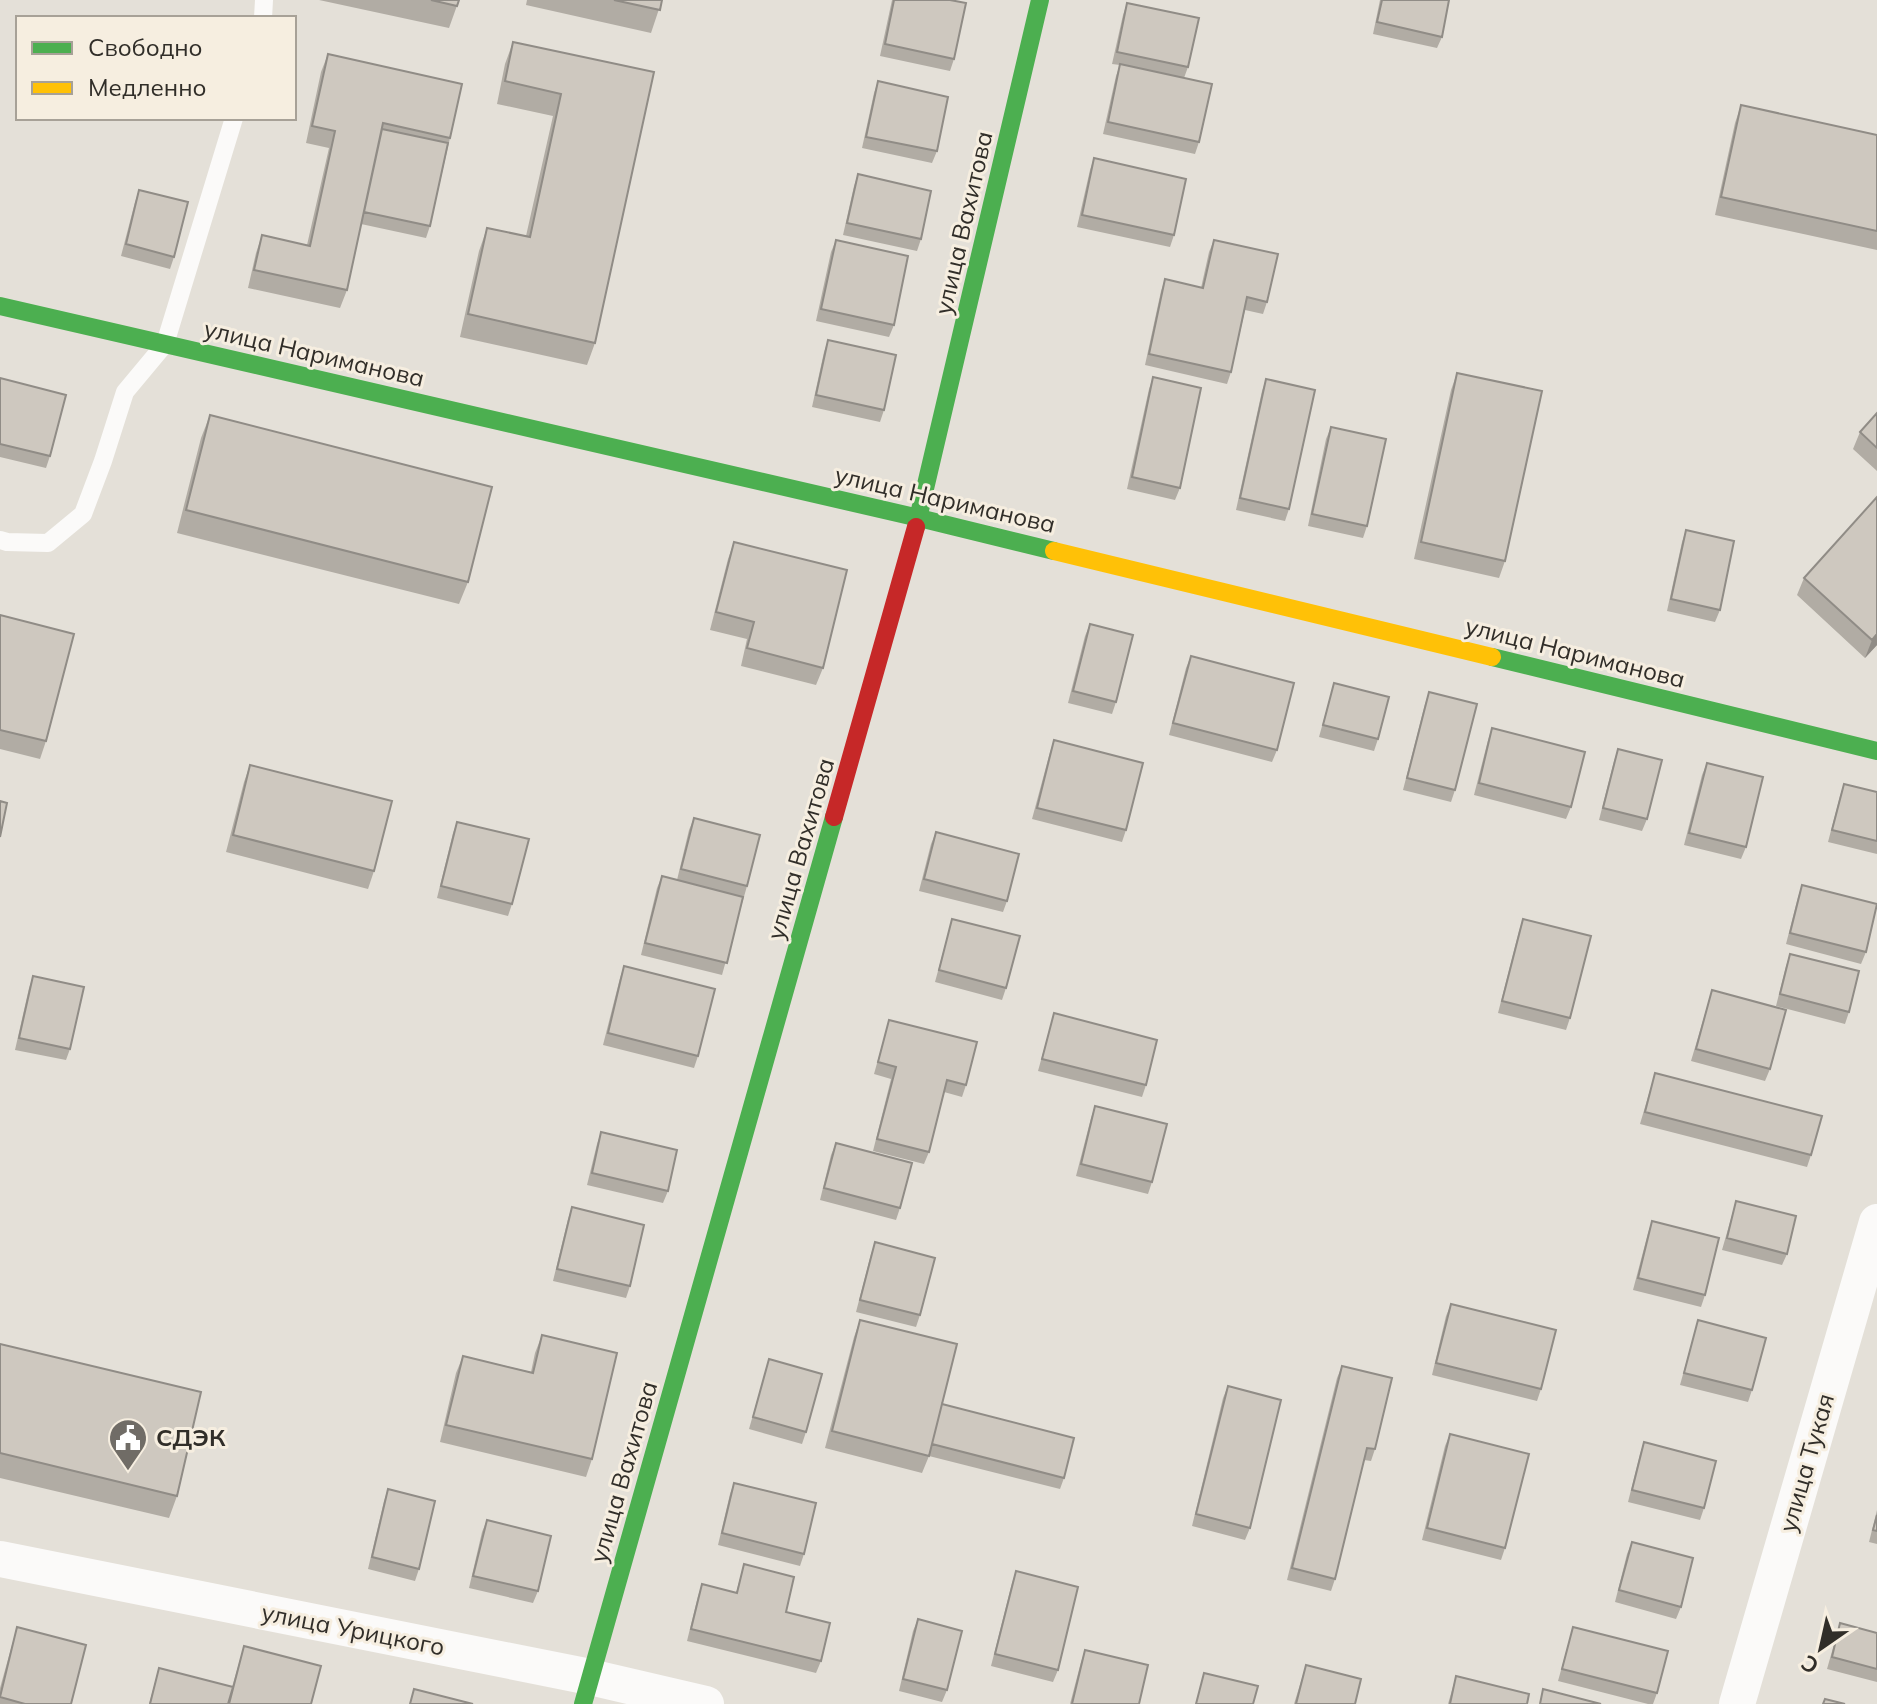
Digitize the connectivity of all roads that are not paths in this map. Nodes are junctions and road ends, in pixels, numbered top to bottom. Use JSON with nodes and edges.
{"nodes":[{"id":1,"x":1040,"y":0,"type":"edge"},
{"id":2,"x":233,"y":120,"type":"edge"},
{"id":3,"x":0,"y":306,"type":"edge"},
{"id":4,"x":165,"y":344,"type":"junction"},
{"id":5,"x":919,"y":518,"type":"junction"},
{"id":6,"x":0,"y":540,"type":"edge"},
{"id":7,"x":1877,"y":751,"type":"edge"},
{"id":8,"x":1877,"y":1222,"type":"edge"},
{"id":9,"x":0,"y":1559,"type":"edge"},
{"id":10,"x":587,"y":1691,"type":"edge"},
{"id":11,"x":706,"y":1704,"type":"edge"},
{"id":12,"x":1737,"y":1704,"type":"edge"}],
"edges":[{"from":1,"to":5,"type":"street","name":"улица Вахитова"},
{"from":2,"to":4,"type":"lane"},
{"from":3,"to":4,"type":"street","name":"улица Нариманова"},
{"from":4,"to":5,"type":"street","name":"улица Нариманова"},
{"from":4,"to":6,"type":"lane"},
{"from":5,"to":7,"type":"street","name":"улица Нариманова"},
{"from":5,"to":10,"type":"street","name":"улица Вахитова"},
{"from":8,"to":12,"type":"street","name":"улица Тукая"},
{"from":9,"to":10,"type":"street","name":"улица Урицкого"},
{"from":10,"to":11,"type":"street","name":"улица Урицкого"}]}
